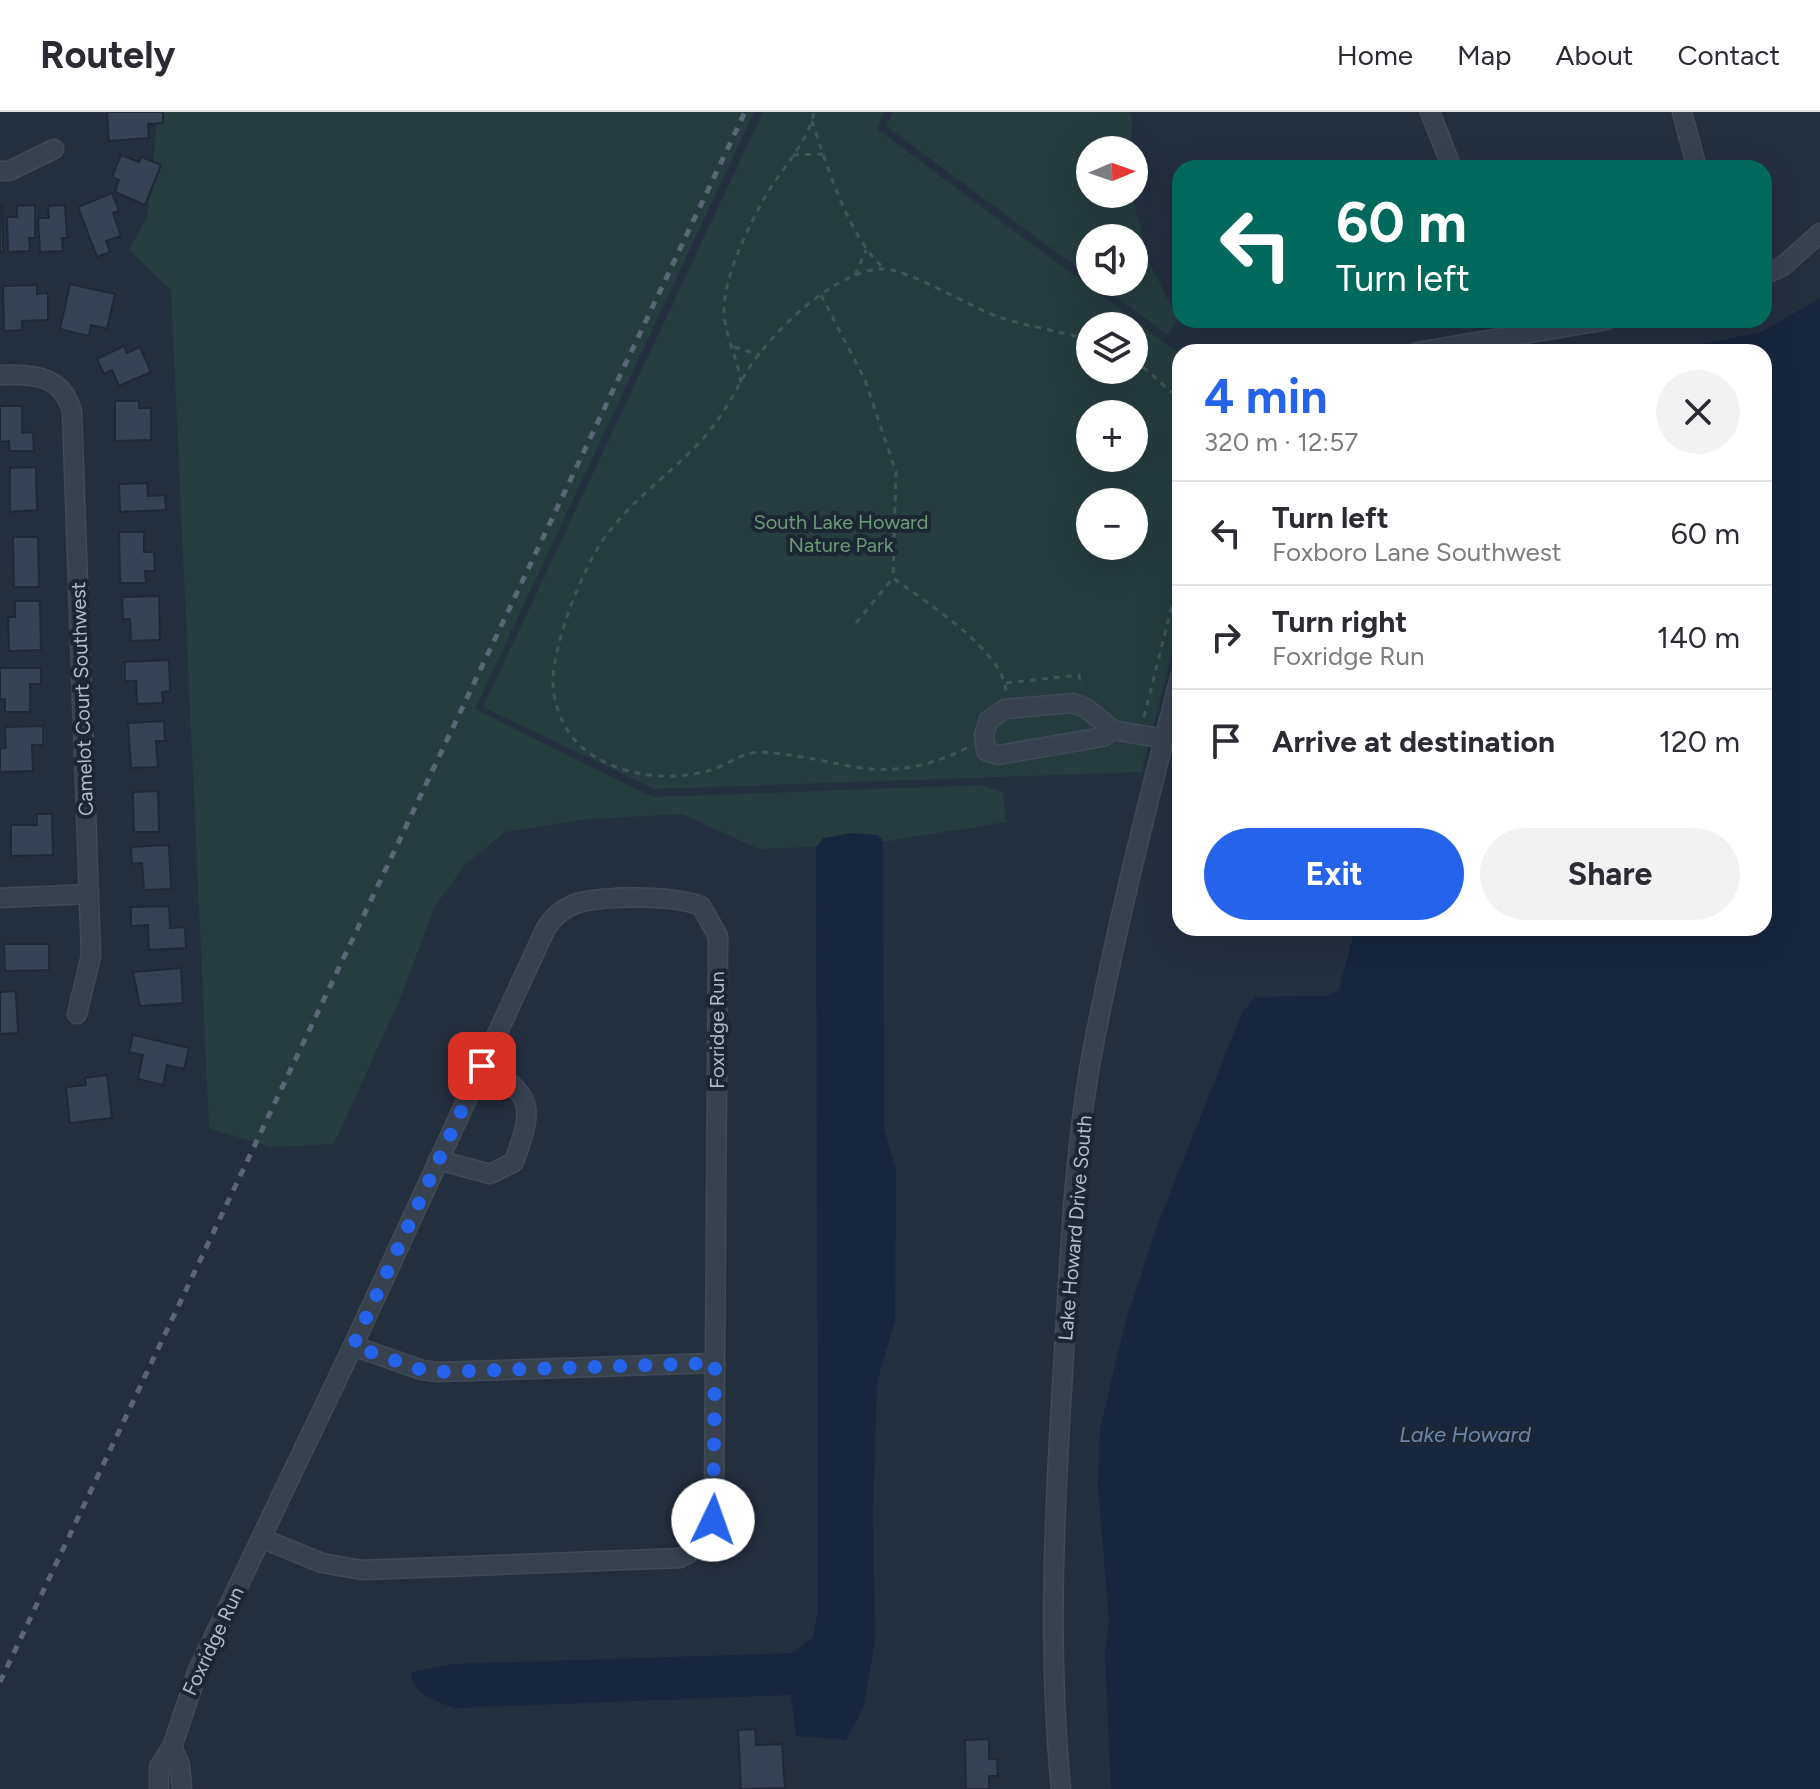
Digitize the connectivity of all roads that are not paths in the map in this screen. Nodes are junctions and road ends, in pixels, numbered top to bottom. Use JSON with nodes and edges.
{"nodes":[{"id":1,"x":1430,"y":112,"type":"edge"},
{"id":2,"x":1682,"y":112,"type":"edge"},
{"id":3,"x":54,"y":149,"type":"dead end"},
{"id":4,"x":1449,"y":160,"type":"edge"},
{"id":5,"x":1695,"y":160,"type":"edge"},
{"id":6,"x":0,"y":171,"type":"edge"},
{"id":7,"x":1820,"y":233,"type":"edge"},
{"id":8,"x":1772,"y":271,"type":"edge"},
{"id":9,"x":1500,"y":329,"type":"edge"},
{"id":10,"x":1446,"y":344,"type":"edge"},
{"id":11,"x":0,"y":375,"type":"edge"},
{"id":12,"x":1172,"y":710,"type":"edge"},
{"id":13,"x":1113,"y":730,"type":"junction"},
{"id":14,"x":1165,"y":739,"type":"junction"},
{"id":15,"x":88,"y":894,"type":"junction"},
{"id":16,"x":0,"y":898,"type":"edge"},
{"id":17,"x":77,"y":1014,"type":"dead end"},
{"id":18,"x":482,"y":1066,"type":"junction"},
{"id":19,"x":438,"y":1160,"type":"junction"},
{"id":20,"x":353,"y":1346,"type":"junction"},
{"id":21,"x":715,"y":1363,"type":"junction"},
{"id":22,"x":261,"y":1538,"type":"junction"},
{"id":23,"x":172,"y":1747,"type":"junction"},
{"id":24,"x":159,"y":1789,"type":"edge"},
{"id":25,"x":182,"y":1789,"type":"edge"},
{"id":26,"x":1061,"y":1789,"type":"edge"}],
"edges":[{"from":1,"to":4,"type":"street"},
{"from":2,"to":5,"type":"street"},
{"from":3,"to":6,"type":"street"},
{"from":7,"to":8,"type":"street"},
{"from":9,"to":10,"type":"street"},
{"from":11,"to":15,"type":"street","name":"Camelot Court Southwest"},
{"from":12,"to":14,"type":"street","name":"Lake Howard Drive South"},
{"from":13,"to":13,"type":"street"},
{"from":13,"to":14,"type":"street"},
{"from":14,"to":26,"type":"street","name":"Lake Howard Drive South"},
{"from":15,"to":16,"type":"street"},
{"from":15,"to":17,"type":"street","name":"Camelot Court Southwest"},
{"from":18,"to":19,"type":"street","name":"Foxridge Run"},
{"from":18,"to":19,"type":"street"},
{"from":18,"to":21,"type":"street","name":"Foxridge Run"},
{"from":19,"to":20,"type":"street","name":"Foxridge Run"},
{"from":20,"to":21,"type":"street"},
{"from":20,"to":22,"type":"street","name":"Foxridge Run"},
{"from":21,"to":22,"type":"street","name":"Foxridge Run"},
{"from":22,"to":23,"type":"street","name":"Foxridge Run"},
{"from":23,"to":24,"type":"street","name":"Foxridge Run"},
{"from":23,"to":25,"type":"street"}]}
